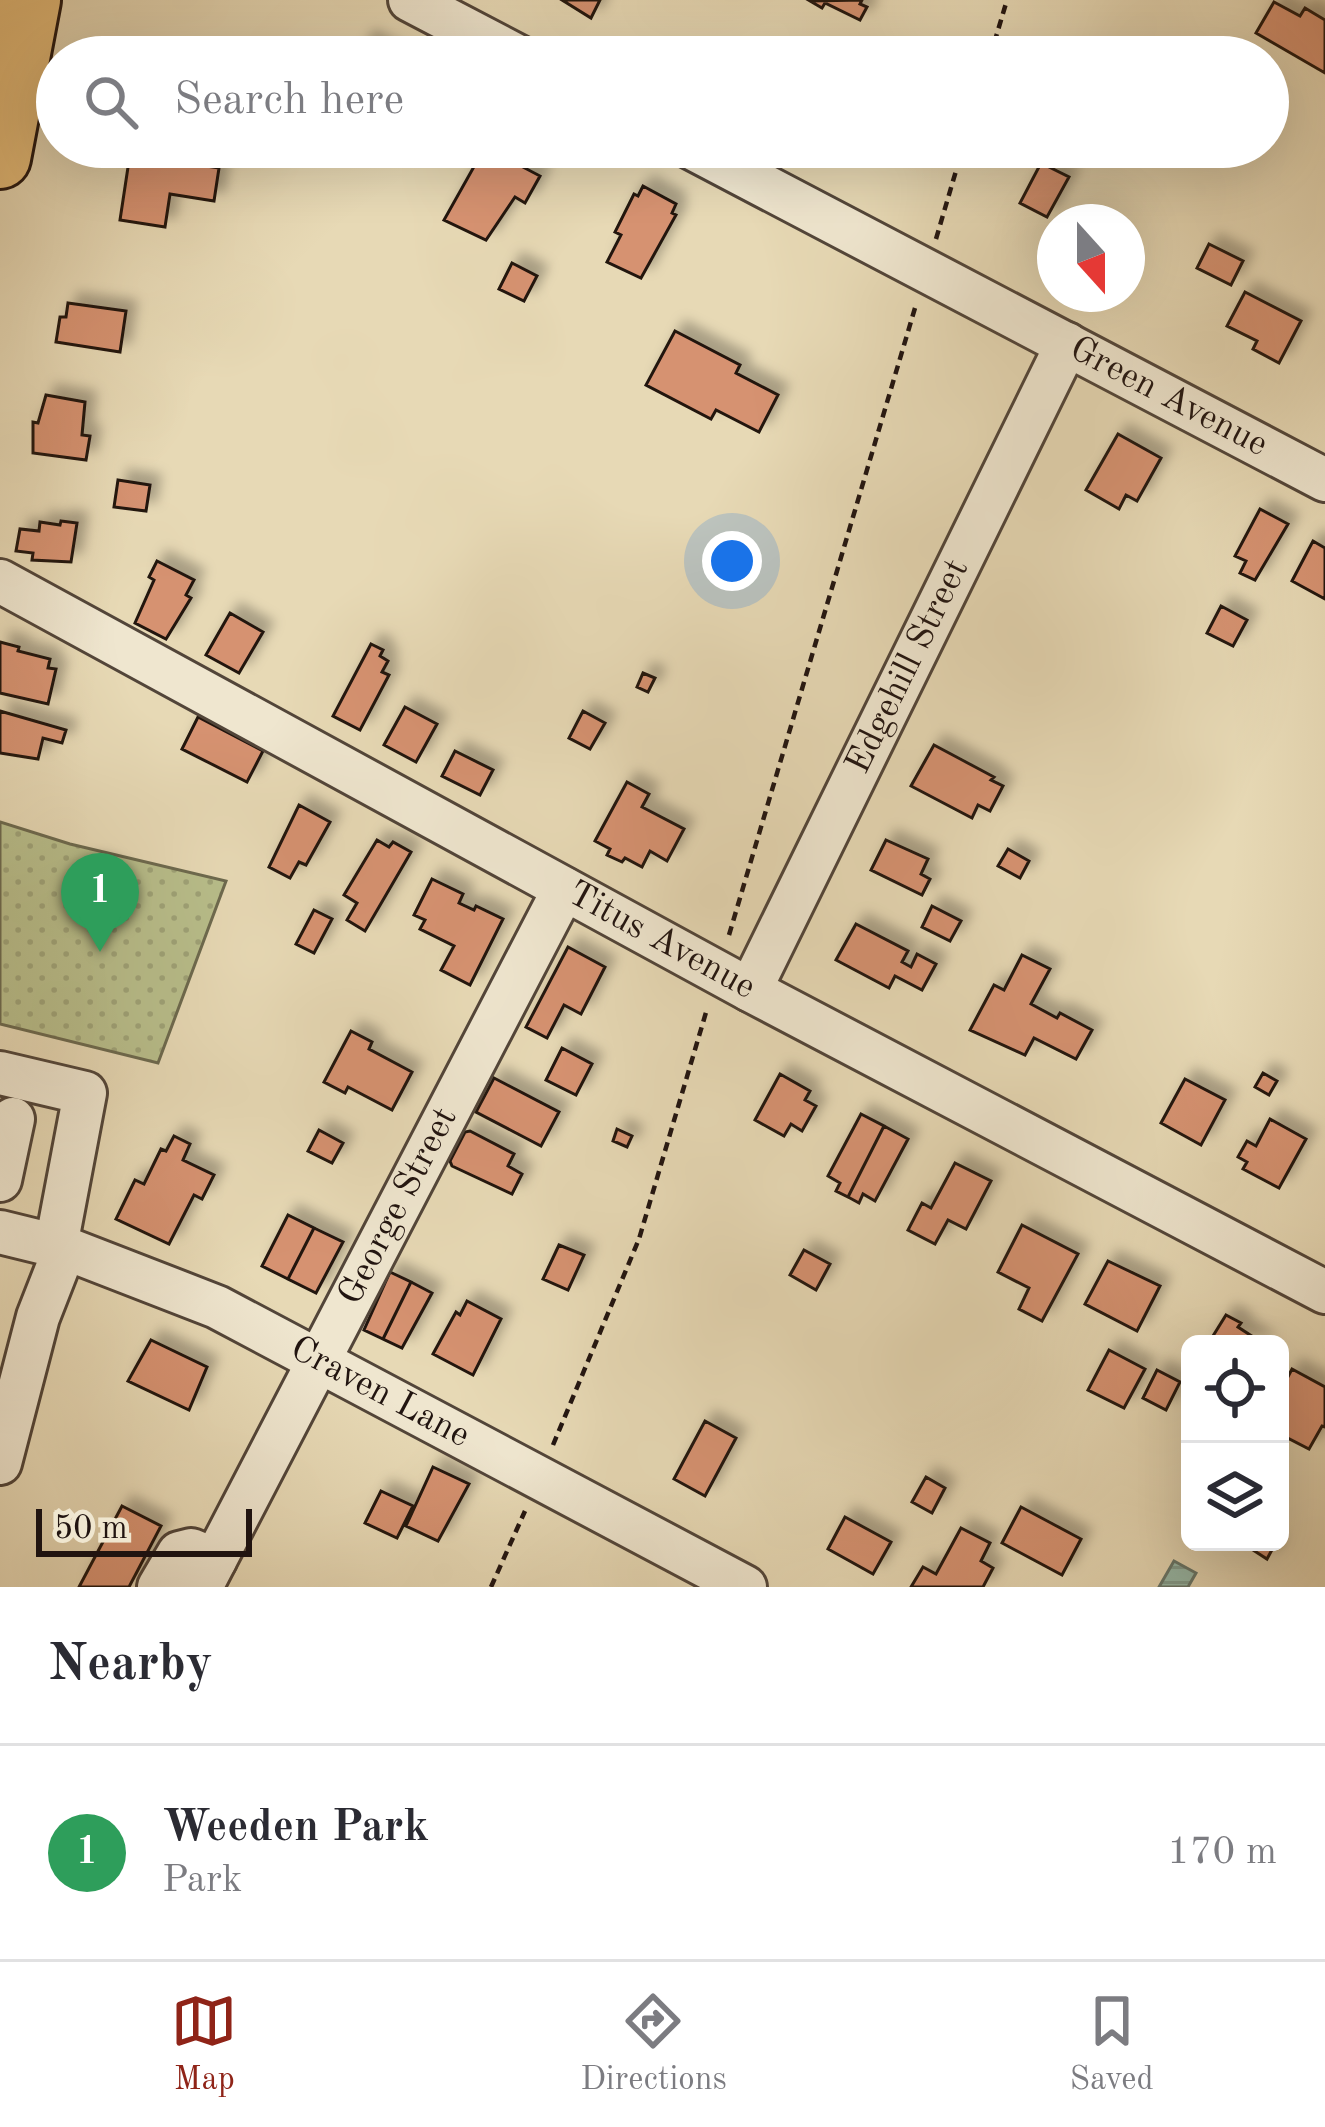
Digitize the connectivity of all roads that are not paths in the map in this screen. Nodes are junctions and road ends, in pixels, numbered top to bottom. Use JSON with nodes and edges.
{"nodes":[{"id":1,"x":30,"y":0,"type":"edge"},
{"id":2,"x":410,"y":0,"type":"edge"},
{"id":3,"x":479,"y":36,"type":"edge"},
{"id":4,"x":0,"y":158,"type":"edge"},
{"id":5,"x":730,"y":168,"type":"edge"},
{"id":6,"x":1067,"y":344,"type":"junction"},
{"id":7,"x":1325,"y":480,"type":"edge"},
{"id":8,"x":0,"y":581,"type":"edge"},
{"id":9,"x":564,"y":889,"type":"junction"},
{"id":10,"x":734,"y":982,"type":"junction"},
{"id":11,"x":0,"y":1073,"type":"edge"},
{"id":12,"x":14,"y":1119,"type":"dead end"},
{"id":13,"x":0,"y":1180,"type":"edge"},
{"id":14,"x":0,"y":1232,"type":"edge"},
{"id":15,"x":60,"y":1247,"type":"junction"},
{"id":16,"x":1325,"y":1292,"type":"edge"},
{"id":17,"x":319,"y":1360,"type":"junction"},
{"id":18,"x":0,"y":1463,"type":"edge"},
{"id":19,"x":208,"y":1574,"type":"edge"},
{"id":20,"x":159,"y":1587,"type":"edge"},
{"id":21,"x":745,"y":1587,"type":"edge"}],
"edges":[{"from":1,"to":4,"type":"highway"},
{"from":2,"to":3,"type":"street"},
{"from":5,"to":6,"type":"street","name":"Green Avenue"},
{"from":6,"to":7,"type":"street","name":"Green Avenue"},
{"from":6,"to":10,"type":"street","name":"Edgehill Street"},
{"from":8,"to":9,"type":"street","name":"Titus Avenue"},
{"from":9,"to":10,"type":"street","name":"Titus Avenue"},
{"from":9,"to":17,"type":"street","name":"George Street"},
{"from":10,"to":16,"type":"street","name":"Titus Avenue"},
{"from":11,"to":15,"type":"street"},
{"from":12,"to":13,"type":"street"},
{"from":14,"to":15,"type":"street","name":"Craven Lane"},
{"from":15,"to":17,"type":"street","name":"Craven Lane"},
{"from":15,"to":18,"type":"street"},
{"from":17,"to":19,"type":"street","name":"George Street"},
{"from":17,"to":21,"type":"street","name":"Craven Lane"},
{"from":19,"to":20,"type":"street"}]}
